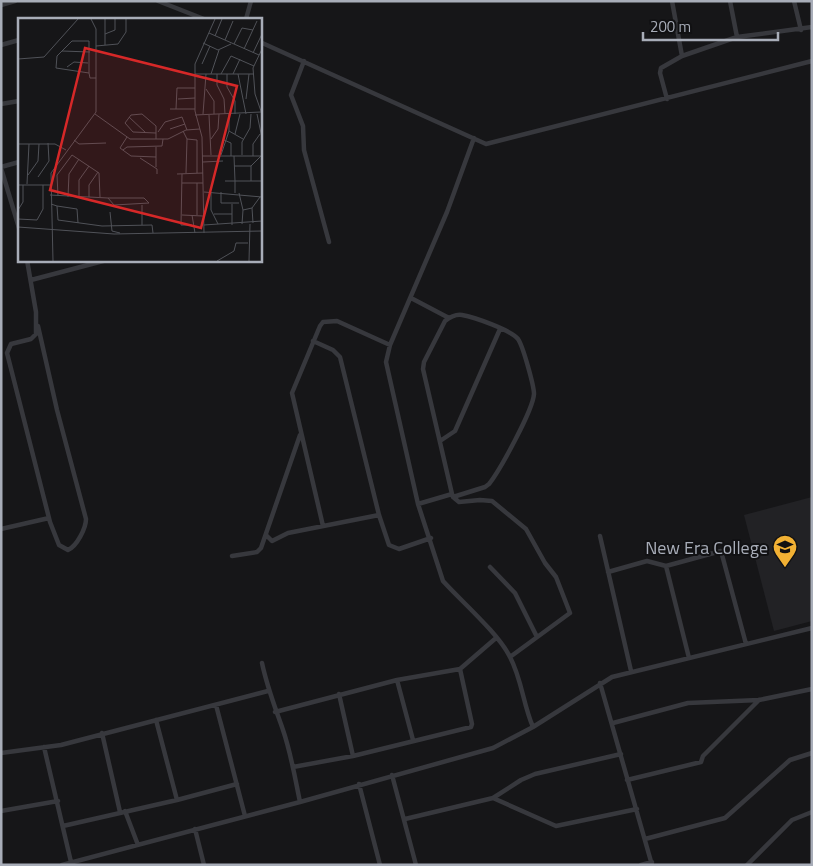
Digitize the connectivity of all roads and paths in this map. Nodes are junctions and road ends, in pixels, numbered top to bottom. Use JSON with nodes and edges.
{"nodes":[{"id":1,"x":15,"y":1,"type":"edge"},
{"id":2,"x":158,"y":1,"type":"edge"},
{"id":3,"x":251,"y":1,"type":"edge"},
{"id":4,"x":672,"y":1,"type":"edge"},
{"id":5,"x":730,"y":1,"type":"edge"},
{"id":6,"x":794,"y":1,"type":"edge"},
{"id":7,"x":1,"y":5,"type":"edge"},
{"id":8,"x":201,"y":18,"type":"edge"},
{"id":9,"x":246,"y":18,"type":"edge"},
{"id":10,"x":812,"y":26,"type":"edge"},
{"id":11,"x":800,"y":30,"type":"junction"},
{"id":12,"x":737,"y":37,"type":"junction"},
{"id":13,"x":18,"y":40,"type":"edge"},
{"id":14,"x":261,"y":42,"type":"edge"},
{"id":15,"x":1,"y":45,"type":"edge"},
{"id":16,"x":682,"y":56,"type":"junction"},
{"id":17,"x":304,"y":61,"type":"junction"},
{"id":18,"x":812,"y":61,"type":"edge"},
{"id":19,"x":666,"y":98,"type":"junction"},
{"id":20,"x":18,"y":101,"type":"edge"},
{"id":21,"x":1,"y":104,"type":"edge"},
{"id":22,"x":474,"y":138,"type":"junction"},
{"id":23,"x":18,"y":162,"type":"edge"},
{"id":24,"x":1,"y":168,"type":"edge"},
{"id":25,"x":18,"y":224,"type":"edge"},
{"id":26,"x":329,"y":242,"type":"dead end"},
{"id":27,"x":26,"y":261,"type":"edge"},
{"id":28,"x":103,"y":261,"type":"edge"},
{"id":29,"x":31,"y":280,"type":"junction"},
{"id":30,"x":411,"y":298,"type":"junction"},
{"id":31,"x":449,"y":318,"type":"junction"},
{"id":32,"x":38,"y":326,"type":"junction"},
{"id":33,"x":500,"y":329,"type":"junction"},
{"id":34,"x":313,"y":341,"type":"junction"},
{"id":35,"x":390,"y":345,"type":"junction"},
{"id":36,"x":300,"y":434,"type":"junction"},
{"id":37,"x":440,"y":441,"type":"junction"},
{"id":38,"x":452,"y":495,"type":"junction"},
{"id":39,"x":418,"y":504,"type":"junction"},
{"id":40,"x":379,"y":515,"type":"junction"},
{"id":41,"x":48,"y":518,"type":"junction"},
{"id":42,"x":323,"y":526,"type":"junction"},
{"id":43,"x":1,"y":529,"type":"edge"},
{"id":44,"x":266,"y":535,"type":"junction"},
{"id":45,"x":600,"y":536,"type":"dead end"},
{"id":46,"x":431,"y":538,"type":"junction"},
{"id":47,"x":232,"y":556,"type":"dead end"},
{"id":48,"x":490,"y":566,"type":"dead end"},
{"id":49,"x":666,"y":566,"type":"junction"},
{"id":50,"x":608,"y":572,"type":"junction"},
{"id":51,"x":812,"y":628,"type":"edge"},
{"id":52,"x":496,"y":638,"type":"junction"},
{"id":53,"x":537,"y":638,"type":"junction"},
{"id":54,"x":746,"y":644,"type":"junction"},
{"id":55,"x":510,"y":657,"type":"junction"},
{"id":56,"x":690,"y":658,"type":"junction"},
{"id":57,"x":262,"y":663,"type":"dead end"},
{"id":58,"x":460,"y":669,"type":"junction"},
{"id":59,"x":631,"y":671,"type":"junction"},
{"id":60,"x":397,"y":680,"type":"junction"},
{"id":61,"x":600,"y":683,"type":"junction"},
{"id":62,"x":812,"y":689,"type":"edge"},
{"id":63,"x":268,"y":691,"type":"junction"},
{"id":64,"x":339,"y":694,"type":"junction"},
{"id":65,"x":759,"y":700,"type":"junction"},
{"id":66,"x":216,"y":705,"type":"junction"},
{"id":67,"x":275,"y":712,"type":"junction"},
{"id":68,"x":156,"y":720,"type":"junction"},
{"id":69,"x":613,"y":723,"type":"junction"},
{"id":70,"x":533,"y":727,"type":"junction"},
{"id":71,"x":102,"y":733,"type":"junction"},
{"id":72,"x":413,"y":740,"type":"junction"},
{"id":73,"x":44,"y":747,"type":"junction"},
{"id":74,"x":812,"y":752,"type":"edge"},
{"id":75,"x":1,"y":753,"type":"edge"},
{"id":76,"x":621,"y":754,"type":"junction"},
{"id":77,"x":353,"y":756,"type":"junction"},
{"id":78,"x":293,"y":767,"type":"junction"},
{"id":79,"x":392,"y":775,"type":"junction"},
{"id":80,"x":627,"y":780,"type":"junction"},
{"id":81,"x":237,"y":784,"type":"junction"},
{"id":82,"x":358,"y":784,"type":"junction"},
{"id":83,"x":493,"y":798,"type":"junction"},
{"id":84,"x":178,"y":800,"type":"junction"},
{"id":85,"x":58,"y":801,"type":"junction"},
{"id":86,"x":300,"y":802,"type":"junction"},
{"id":87,"x":637,"y":808,"type":"junction"},
{"id":88,"x":2,"y":809,"type":"edge"},
{"id":89,"x":122,"y":811,"type":"junction"},
{"id":90,"x":812,"y":812,"type":"edge"},
{"id":91,"x":245,"y":816,"type":"junction"},
{"id":92,"x":405,"y":819,"type":"junction"},
{"id":93,"x":63,"y":826,"type":"junction"},
{"id":94,"x":195,"y":830,"type":"junction"},
{"id":95,"x":645,"y":839,"type":"junction"},
{"id":96,"x":138,"y":845,"type":"junction"},
{"id":97,"x":71,"y":862,"type":"junction"},
{"id":98,"x":652,"y":864,"type":"edge"},
{"id":99,"x":62,"y":865,"type":"edge"},
{"id":100,"x":204,"y":865,"type":"edge"},
{"id":101,"x":380,"y":865,"type":"edge"},
{"id":102,"x":416,"y":865,"type":"edge"},
{"id":103,"x":641,"y":865,"type":"edge"},
{"id":104,"x":747,"y":865,"type":"edge"}],
"edges":[{"from":1,"to":7,"type":"street"},
{"from":2,"to":8,"type":"street"},
{"from":3,"to":9,"type":"street"},
{"from":4,"to":16,"type":"street"},
{"from":5,"to":12,"type":"street"},
{"from":6,"to":11,"type":"street"},
{"from":10,"to":11,"type":"street"},
{"from":11,"to":12,"type":"street"},
{"from":12,"to":16,"type":"street"},
{"from":13,"to":15,"type":"street"},
{"from":14,"to":17,"type":"street"},
{"from":16,"to":19,"type":"street"},
{"from":17,"to":22,"type":"street"},
{"from":17,"to":26,"type":"street"},
{"from":18,"to":19,"type":"street"},
{"from":19,"to":22,"type":"street"},
{"from":20,"to":21,"type":"street"},
{"from":22,"to":30,"type":"street"},
{"from":23,"to":24,"type":"street"},
{"from":24,"to":25,"type":"street"},
{"from":27,"to":29,"type":"street"},
{"from":28,"to":29,"type":"street"},
{"from":29,"to":32,"type":"street"},
{"from":30,"to":31,"type":"street"},
{"from":30,"to":35,"type":"street"},
{"from":31,"to":33,"type":"street"},
{"from":31,"to":37,"type":"street"},
{"from":32,"to":41,"type":"street"},
{"from":32,"to":41,"type":"street"},
{"from":33,"to":37,"type":"street"},
{"from":33,"to":38,"type":"street"},
{"from":34,"to":35,"type":"street"},
{"from":34,"to":36,"type":"street"},
{"from":34,"to":40,"type":"street"},
{"from":35,"to":39,"type":"street"},
{"from":36,"to":42,"type":"street"},
{"from":36,"to":44,"type":"street"},
{"from":37,"to":38,"type":"street"},
{"from":38,"to":39,"type":"street"},
{"from":38,"to":53,"type":"street"},
{"from":39,"to":46,"type":"street"},
{"from":40,"to":42,"type":"street"},
{"from":40,"to":46,"type":"street"},
{"from":41,"to":43,"type":"street"},
{"from":42,"to":44,"type":"street"},
{"from":44,"to":47,"type":"street"},
{"from":45,"to":50,"type":"street"},
{"from":46,"to":52,"type":"street"},
{"from":48,"to":53,"type":"street"},
{"from":49,"to":50,"type":"street"},
{"from":49,"to":54,"type":"street"},
{"from":49,"to":56,"type":"street"},
{"from":50,"to":59,"type":"street"},
{"from":51,"to":54,"type":"street"},
{"from":52,"to":55,"type":"street"},
{"from":52,"to":58,"type":"street"},
{"from":53,"to":55,"type":"street"},
{"from":54,"to":56,"type":"street"},
{"from":55,"to":70,"type":"street"},
{"from":56,"to":59,"type":"street"},
{"from":57,"to":63,"type":"street"},
{"from":58,"to":60,"type":"street"},
{"from":58,"to":72,"type":"street"},
{"from":59,"to":61,"type":"street"},
{"from":60,"to":64,"type":"street"},
{"from":60,"to":72,"type":"street"},
{"from":61,"to":69,"type":"street"},
{"from":61,"to":70,"type":"street"},
{"from":62,"to":65,"type":"street"},
{"from":63,"to":66,"type":"street"},
{"from":63,"to":67,"type":"street"},
{"from":64,"to":67,"type":"street"},
{"from":64,"to":77,"type":"street"},
{"from":65,"to":69,"type":"street"},
{"from":65,"to":80,"type":"street"},
{"from":66,"to":68,"type":"street"},
{"from":66,"to":81,"type":"street"},
{"from":67,"to":78,"type":"street"},
{"from":68,"to":71,"type":"street"},
{"from":68,"to":84,"type":"street"},
{"from":69,"to":76,"type":"street"},
{"from":70,"to":79,"type":"street"},
{"from":71,"to":73,"type":"street"},
{"from":71,"to":89,"type":"street"},
{"from":72,"to":77,"type":"street"},
{"from":73,"to":75,"type":"street"},
{"from":73,"to":85,"type":"street"},
{"from":74,"to":95,"type":"street"},
{"from":76,"to":80,"type":"street"},
{"from":76,"to":83,"type":"street"},
{"from":77,"to":78,"type":"street"},
{"from":78,"to":86,"type":"street"},
{"from":79,"to":82,"type":"street"},
{"from":79,"to":92,"type":"street"},
{"from":80,"to":87,"type":"street"},
{"from":81,"to":84,"type":"street"},
{"from":81,"to":91,"type":"street"},
{"from":82,"to":86,"type":"street"},
{"from":82,"to":101,"type":"street"},
{"from":83,"to":87,"type":"street"},
{"from":83,"to":92,"type":"street"},
{"from":84,"to":89,"type":"street"},
{"from":85,"to":88,"type":"street"},
{"from":85,"to":93,"type":"street"},
{"from":86,"to":91,"type":"street"},
{"from":87,"to":95,"type":"street"},
{"from":89,"to":93,"type":"street"},
{"from":89,"to":96,"type":"street"},
{"from":90,"to":104,"type":"street"},
{"from":91,"to":94,"type":"street"},
{"from":92,"to":102,"type":"street"},
{"from":93,"to":97,"type":"street"},
{"from":94,"to":96,"type":"street"},
{"from":94,"to":100,"type":"street"},
{"from":95,"to":98,"type":"street"},
{"from":96,"to":97,"type":"street"},
{"from":97,"to":99,"type":"street"},
{"from":98,"to":103,"type":"street"}]}
